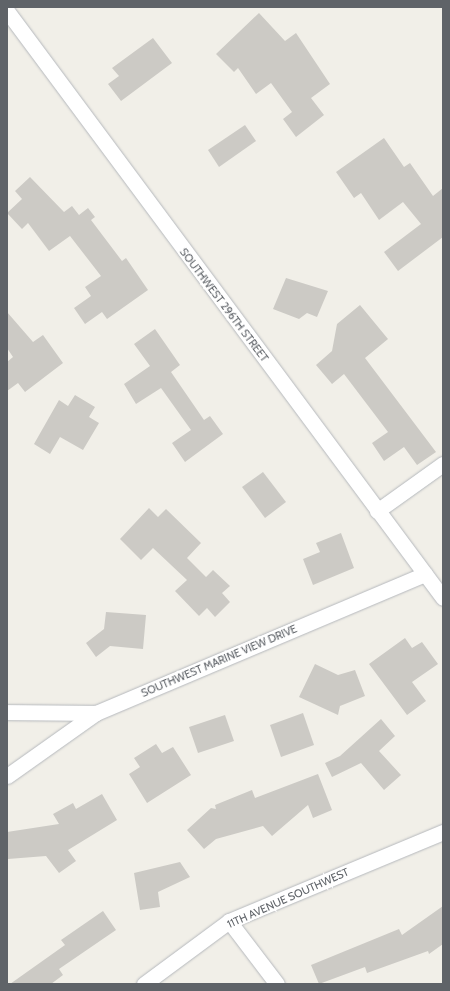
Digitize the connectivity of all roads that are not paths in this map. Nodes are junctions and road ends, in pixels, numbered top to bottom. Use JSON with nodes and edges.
{"nodes":[{"id":1,"x":7,"y":11,"type":"edge"},
{"id":2,"x":443,"y":464,"type":"edge"},
{"id":3,"x":377,"y":511,"type":"junction"},
{"id":4,"x":425,"y":574,"type":"junction"},
{"id":5,"x":443,"y":598,"type":"edge"},
{"id":6,"x":7,"y":712,"type":"edge"},
{"id":7,"x":96,"y":713,"type":"junction"},
{"id":8,"x":7,"y":776,"type":"edge"},
{"id":9,"x":443,"y":832,"type":"edge"},
{"id":10,"x":229,"y":921,"type":"junction"},
{"id":11,"x":144,"y":984,"type":"edge"},
{"id":12,"x":277,"y":984,"type":"edge"}],
"edges":[{"from":1,"to":3,"type":"street","name":"SOUTHWEST 296TH STREET"},
{"from":2,"to":3,"type":"street"},
{"from":3,"to":4,"type":"street","name":"SOUTHWEST 296TH STREET"},
{"from":4,"to":5,"type":"street","name":"SOUTHWEST 296TH STREET"},
{"from":4,"to":7,"type":"street","name":"SOUTHWEST MARINE VIEW DRIVE"},
{"from":6,"to":7,"type":"street","name":"SOUTHWEST MARINE VIEW DRIVE"},
{"from":7,"to":8,"type":"street"},
{"from":9,"to":10,"type":"street","name":"11TH AVENUE SOUTHWEST"},
{"from":10,"to":11,"type":"street","name":"11TH AVENUE SOUTHWEST"},
{"from":10,"to":12,"type":"street"}]}
